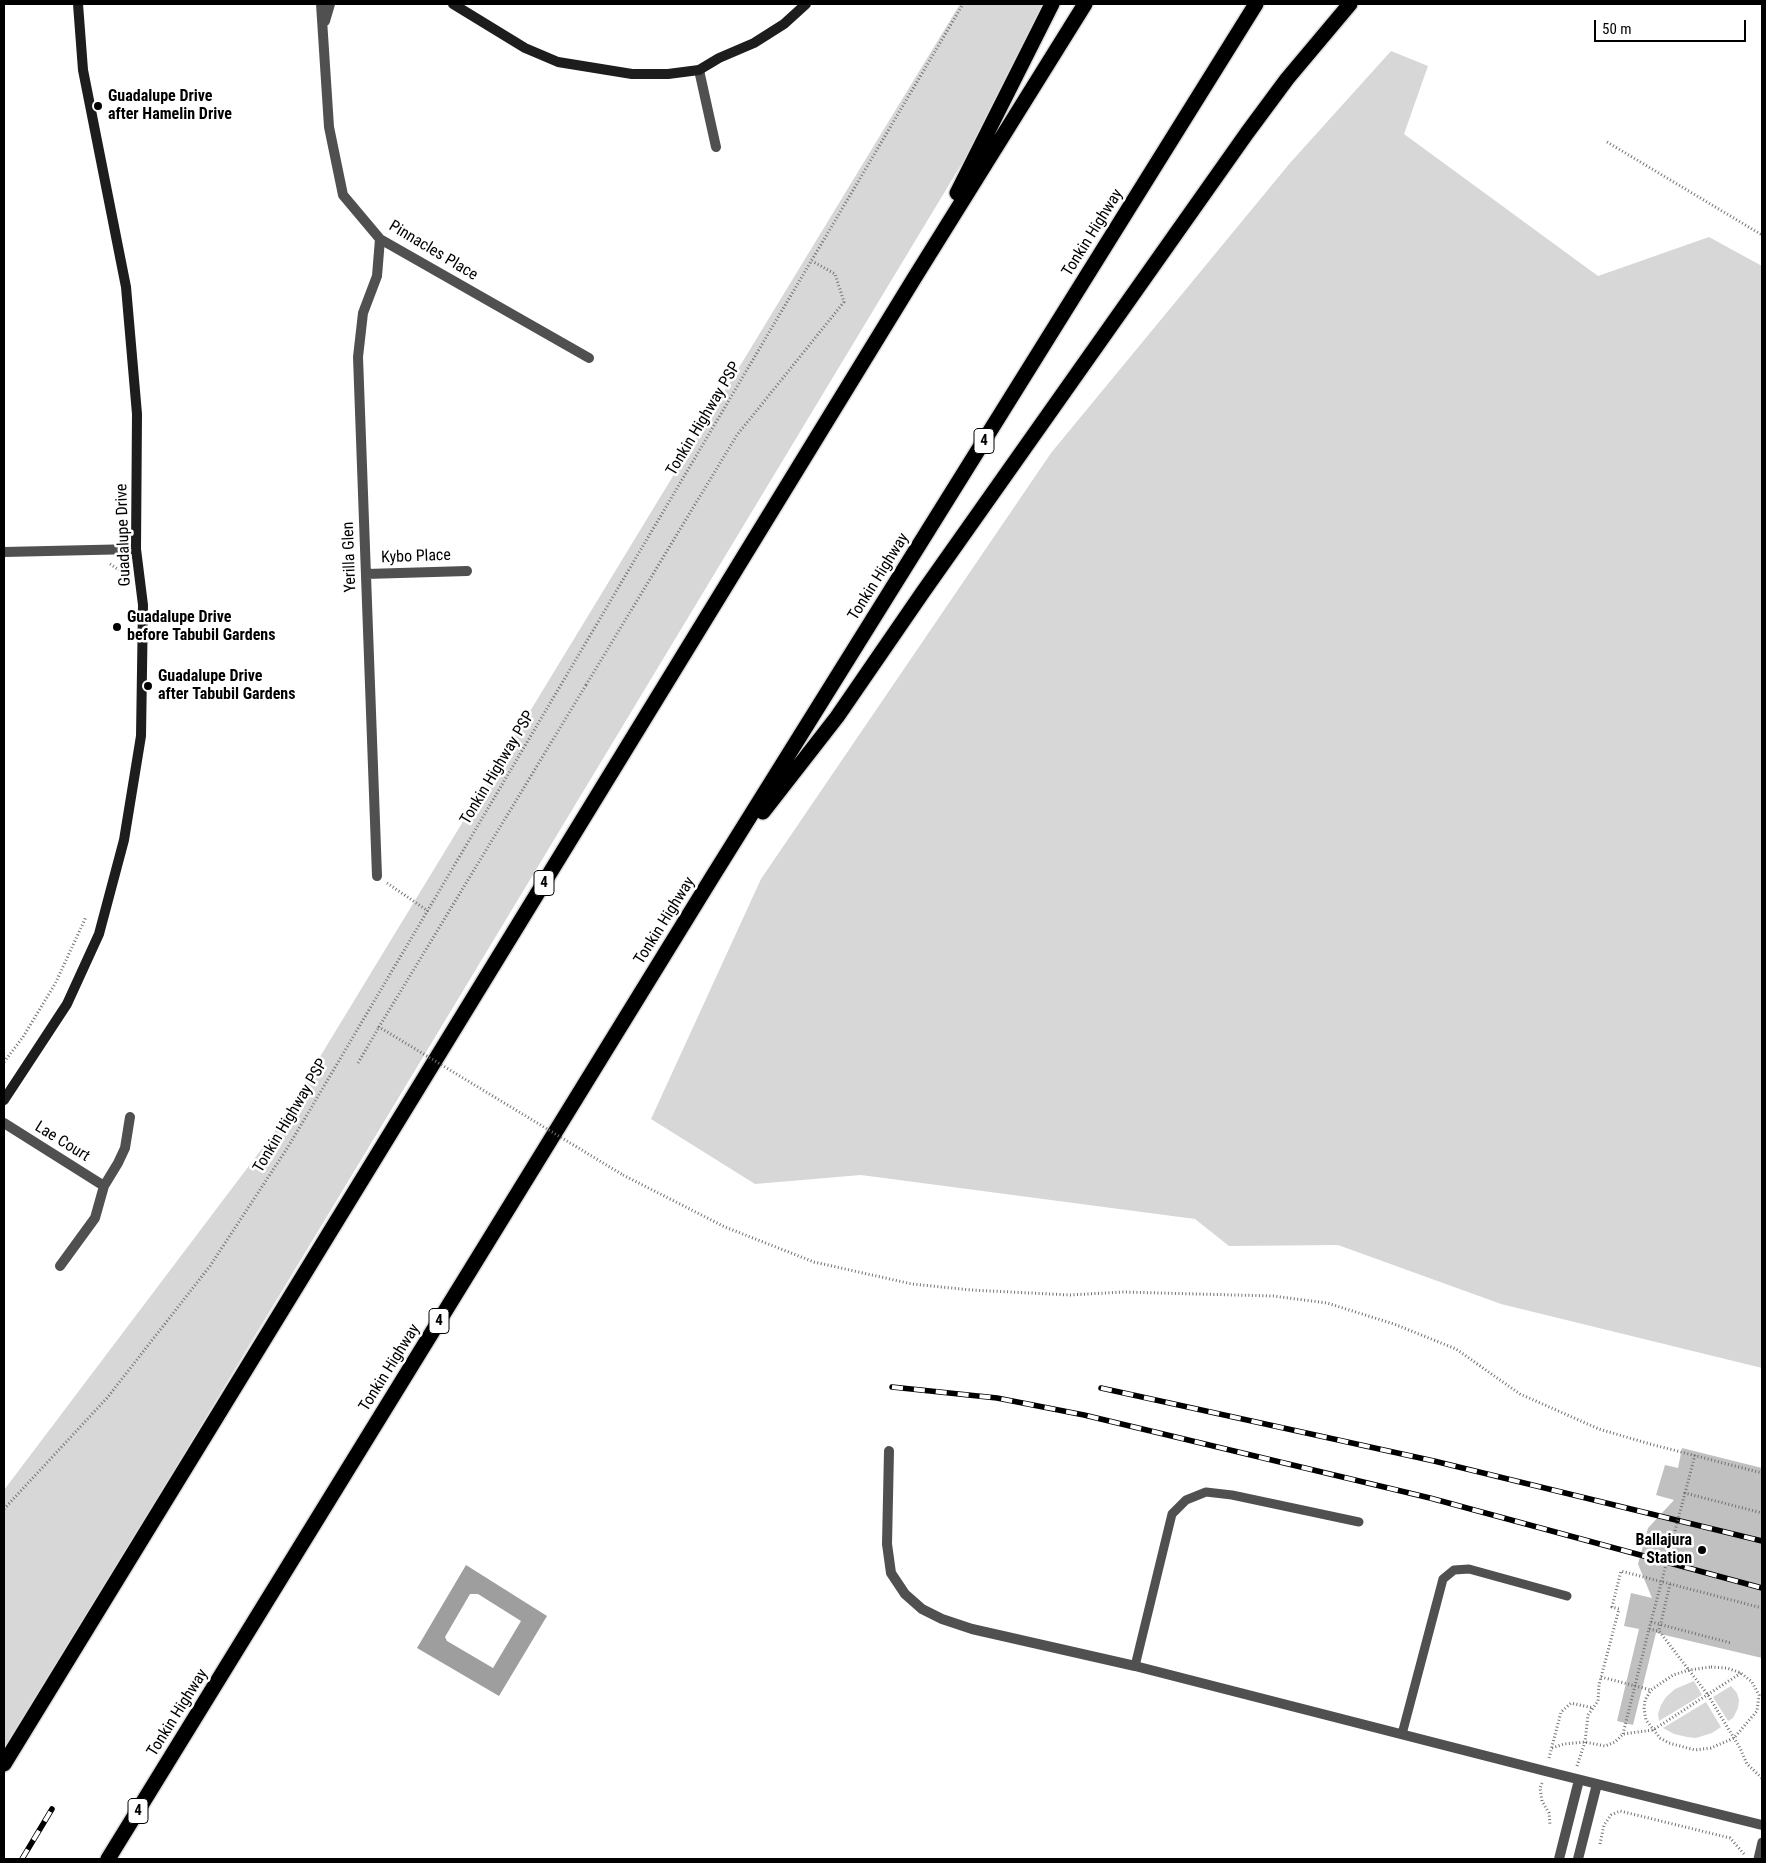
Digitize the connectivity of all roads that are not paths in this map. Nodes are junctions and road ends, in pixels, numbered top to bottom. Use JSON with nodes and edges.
{"nodes":[{"id":1,"x":78,"y":4,"type":"edge"},
{"id":2,"x":321,"y":4,"type":"edge"},
{"id":3,"x":330,"y":4,"type":"edge"},
{"id":4,"x":453,"y":4,"type":"edge"},
{"id":5,"x":806,"y":4,"type":"edge"},
{"id":6,"x":1052,"y":4,"type":"edge"},
{"id":7,"x":1085,"y":4,"type":"edge"},
{"id":8,"x":1256,"y":4,"type":"edge"},
{"id":9,"x":1350,"y":4,"type":"edge"},
{"id":10,"x":323,"y":27,"type":"junction"},
{"id":11,"x":699,"y":70,"type":"junction"},
{"id":12,"x":716,"y":147,"type":"dead end"},
{"id":13,"x":380,"y":239,"type":"junction"},
{"id":14,"x":915,"y":277,"type":"junction"},
{"id":15,"x":589,"y":358,"type":"dead end"},
{"id":16,"x":136,"y":550,"type":"junction"},
{"id":17,"x":4,"y":552,"type":"edge"},
{"id":18,"x":467,"y":570,"type":"dead end"},
{"id":19,"x":366,"y":574,"type":"junction"},
{"id":20,"x":376,"y":876,"type":"road end"},
{"id":21,"x":712,"y":879,"type":"junction"},
{"id":22,"x":4,"y":1100,"type":"edge"},
{"id":23,"x":130,"y":1117,"type":"dead end"},
{"id":24,"x":4,"y":1123,"type":"edge"},
{"id":25,"x":104,"y":1186,"type":"junction"},
{"id":26,"x":60,"y":1266,"type":"dead end"},
{"id":27,"x":889,"y":1450,"type":"dead end"},
{"id":28,"x":1359,"y":1522,"type":"dead end"},
{"id":29,"x":1568,"y":1596,"type":"dead end"},
{"id":30,"x":1135,"y":1666,"type":"junction"},
{"id":31,"x":1402,"y":1734,"type":"junction"},
{"id":32,"x":4,"y":1764,"type":"edge"},
{"id":33,"x":1579,"y":1780,"type":"junction"},
{"id":34,"x":1597,"y":1784,"type":"junction"},
{"id":35,"x":1762,"y":1825,"type":"edge"},
{"id":36,"x":1762,"y":1842,"type":"edge"},
{"id":37,"x":1758,"y":1858,"type":"edge"},
{"id":38,"x":108,"y":1859,"type":"edge"},
{"id":39,"x":1559,"y":1859,"type":"edge"},
{"id":40,"x":1578,"y":1859,"type":"edge"}],
"edges":[{"from":1,"to":16,"type":"street","name":"Guadalupe Drive"},
{"from":2,"to":10,"type":"street","name":"Pinnacles Place"},
{"from":3,"to":10,"type":"street","name":"Pinnacles Place"},
{"from":4,"to":11,"type":"street"},
{"from":5,"to":11,"type":"street"},
{"from":6,"to":14,"type":"highway"},
{"from":7,"to":14,"type":"highway","number":"4"},
{"from":8,"to":21,"type":"highway","name":"Tonkin Highway","number":"4"},
{"from":9,"to":21,"type":"highway"},
{"from":10,"to":13,"type":"street","name":"Pinnacles Place"},
{"from":11,"to":12,"type":"street"},
{"from":13,"to":15,"type":"street","name":"Pinnacles Place"},
{"from":13,"to":19,"type":"street","name":"Yerilla Glen"},
{"from":14,"to":32,"type":"highway","number":"4"},
{"from":16,"to":17,"type":"street"},
{"from":16,"to":22,"type":"street","name":"Guadalupe Drive"},
{"from":18,"to":19,"type":"street","name":"Kybo Place"},
{"from":19,"to":20,"type":"street","name":"Yerilla Glen"},
{"from":21,"to":38,"type":"highway","name":"Tonkin Highway","number":"4"},
{"from":23,"to":25,"type":"street"},
{"from":24,"to":25,"type":"street","name":"Lae Court"},
{"from":25,"to":26,"type":"street"},
{"from":27,"to":30,"type":"street"},
{"from":28,"to":30,"type":"lane"},
{"from":29,"to":31,"type":"lane"},
{"from":30,"to":31,"type":"street"},
{"from":31,"to":33,"type":"street"},
{"from":33,"to":34,"type":"street"},
{"from":33,"to":39,"type":"street"},
{"from":34,"to":35,"type":"street"},
{"from":34,"to":40,"type":"street"},
{"from":36,"to":37,"type":"lane"}]}
